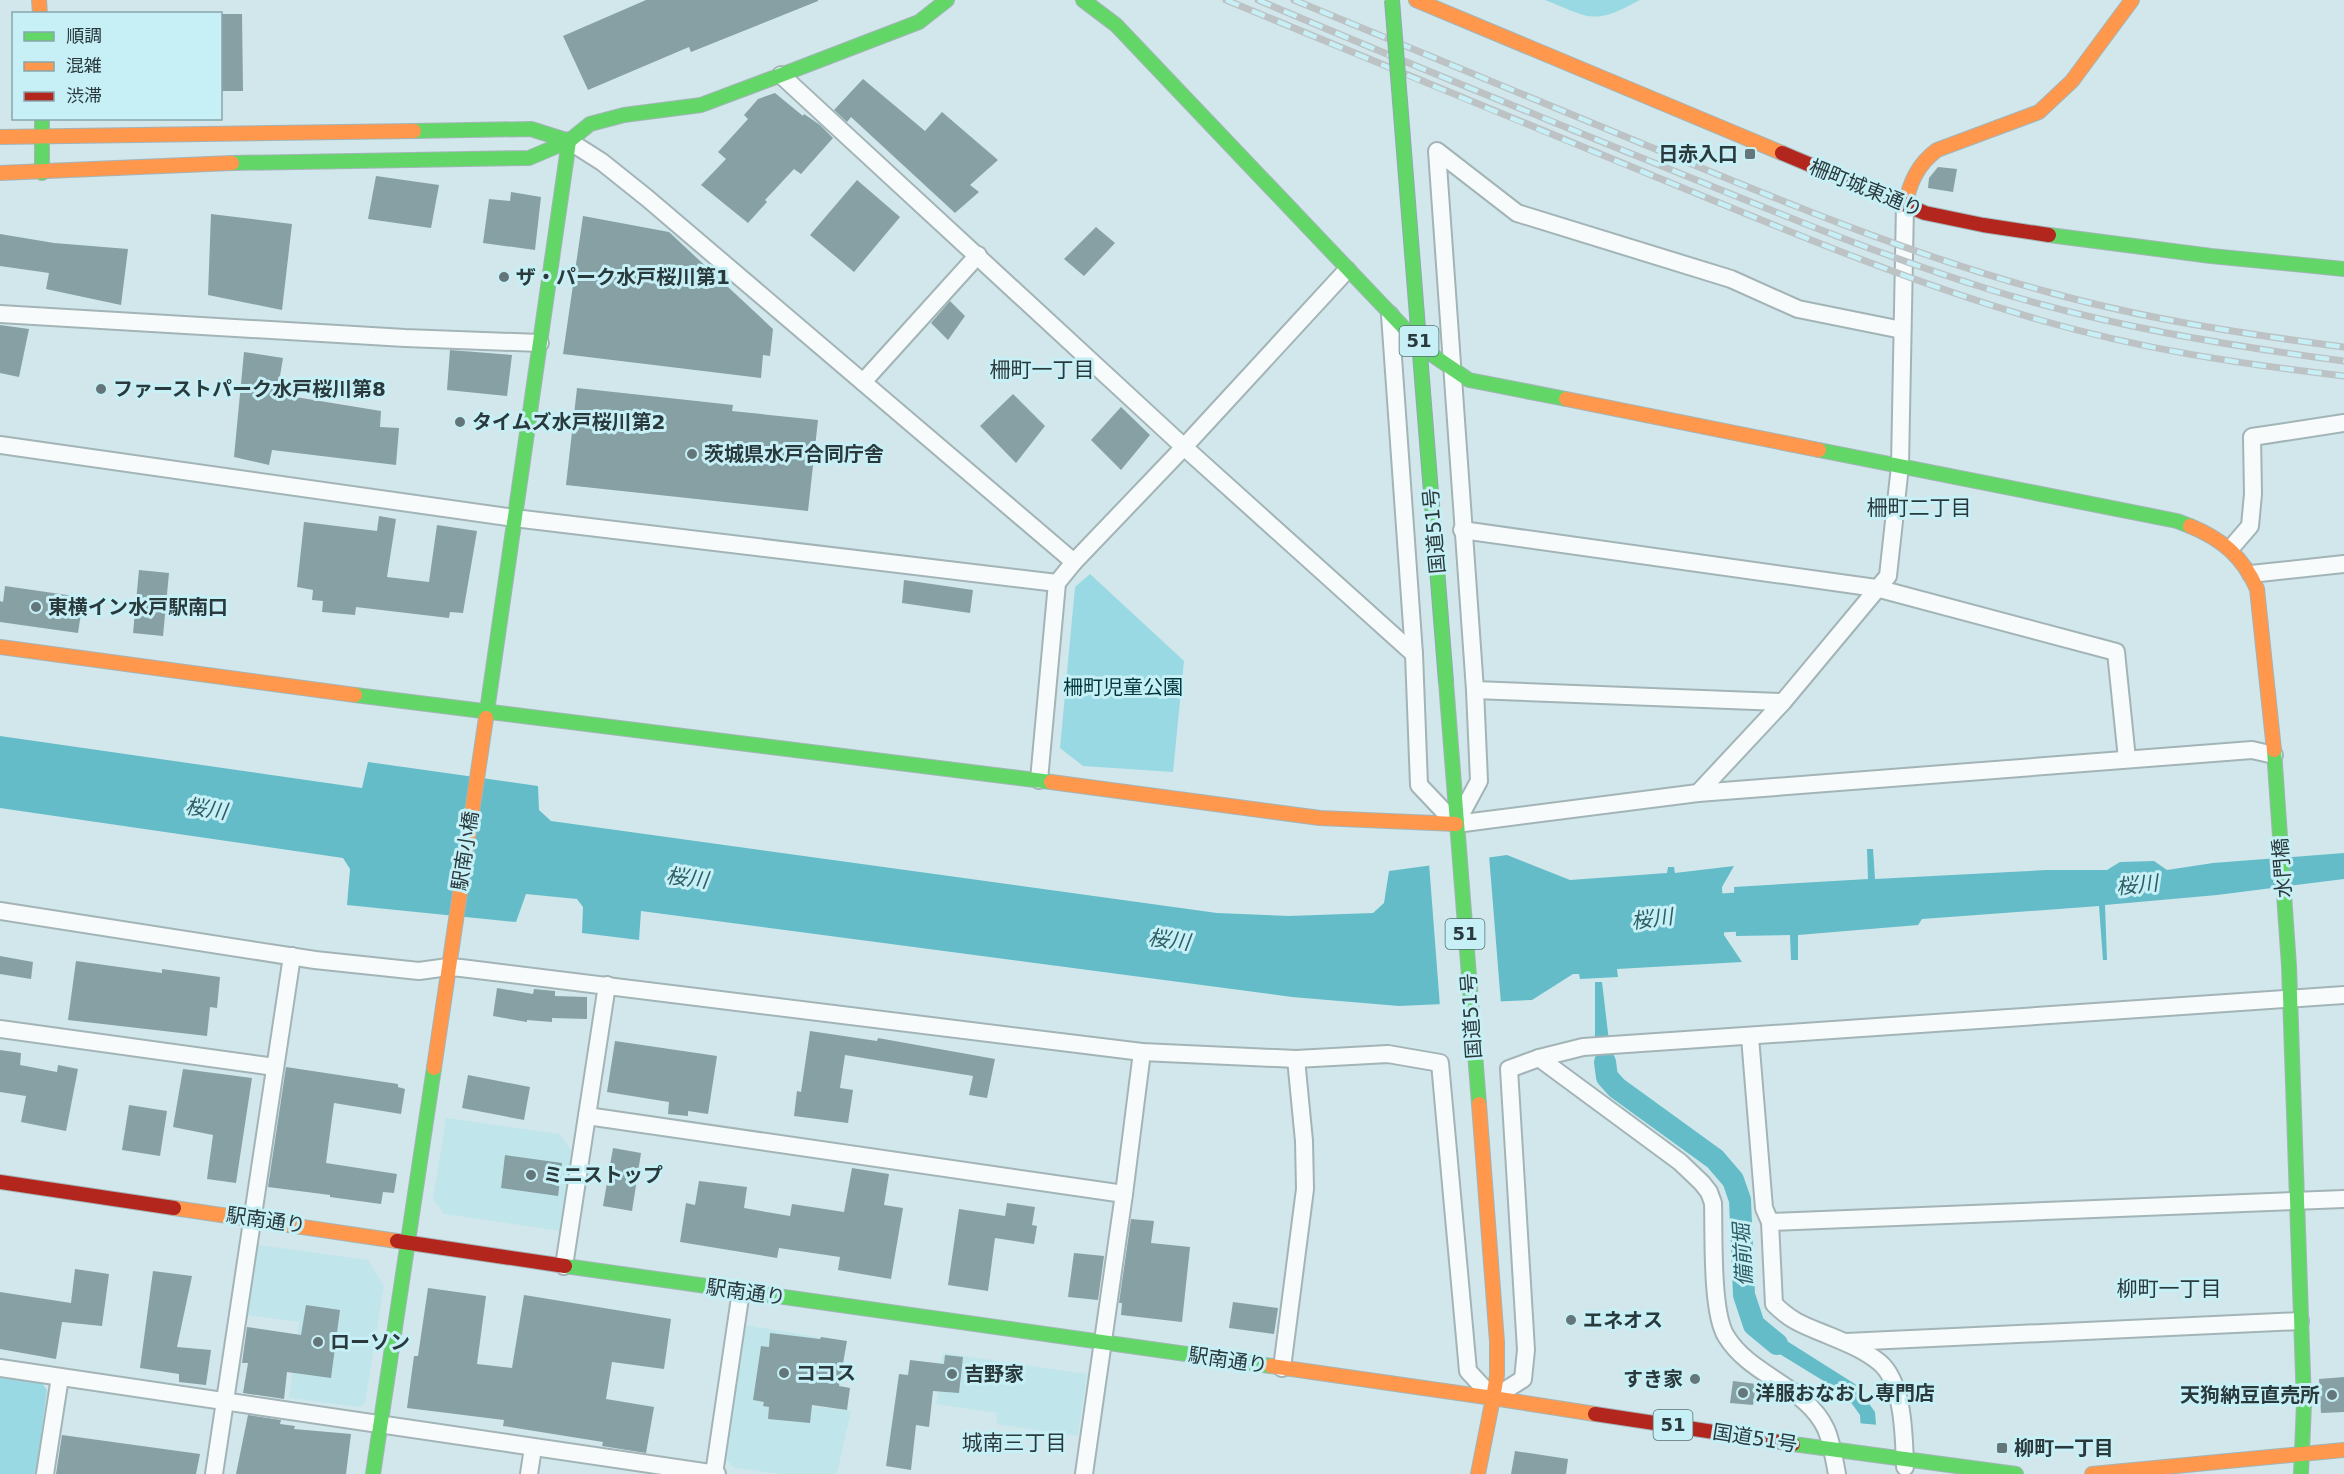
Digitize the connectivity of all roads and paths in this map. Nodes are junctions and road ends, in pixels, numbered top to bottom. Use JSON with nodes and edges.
{"nodes":[{"id":1,"x":947,"y":0,"type":"edge"},
{"id":2,"x":1083,"y":0,"type":"edge"},
{"id":3,"x":1392,"y":0,"type":"edge"},
{"id":4,"x":1416,"y":0,"type":"edge"},
{"id":5,"x":2133,"y":0,"type":"edge"},
{"id":6,"x":781,"y":75,"type":"junction"},
{"id":7,"x":42,"y":120,"type":"edge"},
{"id":8,"x":0,"y":137,"type":"edge"},
{"id":9,"x":43,"y":137,"type":"junction"},
{"id":10,"x":568,"y":141,"type":"junction"},
{"id":11,"x":42,"y":172,"type":"junction"},
{"id":12,"x":0,"y":173,"type":"edge"},
{"id":13,"x":1905,"y":205,"type":"junction"},
{"id":14,"x":978,"y":255,"type":"junction"},
{"id":15,"x":2344,"y":269,"type":"edge"},
{"id":16,"x":1347,"y":270,"type":"junction"},
{"id":17,"x":0,"y":314,"type":"edge"},
{"id":18,"x":1390,"y":315,"type":"junction"},
{"id":19,"x":1902,"y":330,"type":"junction"},
{"id":20,"x":540,"y":343,"type":"junction"},
{"id":21,"x":1451,"y":371,"type":"junction"},
{"id":22,"x":863,"y":382,"type":"junction"},
{"id":23,"x":2344,"y":423,"type":"edge"},
{"id":24,"x":0,"y":445,"type":"edge"},
{"id":25,"x":1184,"y":447,"type":"junction"},
{"id":26,"x":1900,"y":466,"type":"junction"},
{"id":27,"x":514,"y":518,"type":"junction"},
{"id":28,"x":1462,"y":530,"type":"junction"},
{"id":29,"x":2231,"y":548,"type":"junction"},
{"id":30,"x":1074,"y":562,"type":"junction"},
{"id":31,"x":2344,"y":564,"type":"edge"},
{"id":32,"x":2251,"y":574,"type":"junction"},
{"id":33,"x":1057,"y":584,"type":"junction"},
{"id":34,"x":1876,"y":588,"type":"junction"},
{"id":35,"x":0,"y":647,"type":"edge"},
{"id":36,"x":1414,"y":654,"type":"junction"},
{"id":37,"x":1475,"y":690,"type":"junction"},
{"id":38,"x":1783,"y":702,"type":"junction"},
{"id":39,"x":486,"y":713,"type":"junction"},
{"id":40,"x":2274,"y":755,"type":"junction"},
{"id":41,"x":2127,"y":759,"type":"junction"},
{"id":42,"x":1040,"y":780,"type":"junction"},
{"id":43,"x":1698,"y":793,"type":"junction"},
{"id":44,"x":1456,"y":824,"type":"junction"},
{"id":45,"x":0,"y":911,"type":"edge"},
{"id":46,"x":292,"y":956,"type":"junction"},
{"id":47,"x":448,"y":967,"type":"junction"},
{"id":48,"x":607,"y":985,"type":"junction"},
{"id":49,"x":2344,"y":995,"type":"edge"},
{"id":50,"x":2290,"y":997,"type":"junction"},
{"id":51,"x":0,"y":1029,"type":"edge"},
{"id":52,"x":1750,"y":1037,"type":"junction"},
{"id":53,"x":1142,"y":1052,"type":"junction"},
{"id":54,"x":1539,"y":1058,"type":"junction"},
{"id":55,"x":1296,"y":1059,"type":"junction"},
{"id":56,"x":275,"y":1067,"type":"junction"},
{"id":57,"x":587,"y":1116,"type":"junction"},
{"id":58,"x":0,"y":1182,"type":"edge"},
{"id":59,"x":1124,"y":1194,"type":"junction"},
{"id":60,"x":2344,"y":1199,"type":"edge"},
{"id":61,"x":2297,"y":1201,"type":"junction"},
{"id":62,"x":253,"y":1219,"type":"junction"},
{"id":63,"x":1770,"y":1222,"type":"junction"},
{"id":64,"x":407,"y":1241,"type":"junction"},
{"id":65,"x":564,"y":1266,"type":"junction"},
{"id":66,"x":741,"y":1291,"type":"junction"},
{"id":67,"x":2300,"y":1321,"type":"junction"},
{"id":68,"x":1844,"y":1342,"type":"junction"},
{"id":69,"x":1101,"y":1343,"type":"junction"},
{"id":70,"x":0,"y":1368,"type":"edge"},
{"id":71,"x":1282,"y":1368,"type":"junction"},
{"id":72,"x":60,"y":1377,"type":"junction"},
{"id":73,"x":1493,"y":1398,"type":"junction"},
{"id":74,"x":224,"y":1401,"type":"junction"},
{"id":75,"x":381,"y":1423,"type":"junction"},
{"id":76,"x":533,"y":1448,"type":"junction"},
{"id":77,"x":1832,"y":1450,"type":"junction"},
{"id":78,"x":2344,"y":1450,"type":"edge"},
{"id":79,"x":2302,"y":1454,"type":"junction"},
{"id":80,"x":1902,"y":1464,"type":"edge"},
{"id":81,"x":2169,"y":1471,"type":"edge"},
{"id":82,"x":45,"y":1474,"type":"edge"},
{"id":83,"x":214,"y":1474,"type":"edge"},
{"id":84,"x":373,"y":1474,"type":"edge"},
{"id":85,"x":529,"y":1474,"type":"edge"},
{"id":86,"x":715,"y":1474,"type":"edge"},
{"id":87,"x":1084,"y":1474,"type":"edge"},
{"id":88,"x":1478,"y":1474,"type":"edge"},
{"id":89,"x":1837,"y":1474,"type":"edge"},
{"id":90,"x":2016,"y":1474,"type":"edge"},
{"id":91,"x":2092,"y":1474,"type":"edge"},
{"id":92,"x":2301,"y":1474,"type":"edge"}],
"edges":[{"from":1,"to":6,"type":"main road"},
{"from":2,"to":16,"type":"main road"},
{"from":3,"to":44,"type":"main road","name":"国道51号","number":"51","bridge":true},
{"from":4,"to":13,"type":"main road","name":"柵町城東通り"},
{"from":5,"to":13,"type":"main road"},
{"from":6,"to":10,"type":"main road"},
{"from":6,"to":14,"type":"street"},
{"from":7,"to":9,"type":"main road"},
{"from":8,"to":9,"type":"main road"},
{"from":9,"to":10,"type":"main road"},
{"from":9,"to":11,"type":"main road"},
{"from":10,"to":11,"type":"main road"},
{"from":10,"to":20,"type":"main road","name":"駅南小橋"},
{"from":10,"to":22,"type":"street"},
{"from":11,"to":12,"type":"main road"},
{"from":13,"to":15,"type":"main road","name":"柵町城東通り"},
{"from":13,"to":19,"type":"street"},
{"from":14,"to":22,"type":"street"},
{"from":14,"to":25,"type":"street"},
{"from":16,"to":18,"type":"main road"},
{"from":16,"to":25,"type":"street"},
{"from":17,"to":20,"type":"street"},
{"from":18,"to":21,"type":"main road"},
{"from":18,"to":36,"type":"street"},
{"from":19,"to":21,"type":"street"},
{"from":19,"to":26,"type":"street"},
{"from":20,"to":27,"type":"main road","name":"駅南小橋"},
{"from":21,"to":26,"type":"main road"},
{"from":21,"to":28,"type":"street"},
{"from":22,"to":30,"type":"street"},
{"from":23,"to":29,"type":"street"},
{"from":24,"to":27,"type":"street"},
{"from":25,"to":30,"type":"street"},
{"from":25,"to":36,"type":"street"},
{"from":26,"to":29,"type":"main road"},
{"from":26,"to":34,"type":"street"},
{"from":27,"to":33,"type":"street"},
{"from":27,"to":39,"type":"main road","name":"駅南小橋"},
{"from":28,"to":34,"type":"street"},
{"from":28,"to":37,"type":"street"},
{"from":29,"to":32,"type":"main road"},
{"from":30,"to":33,"type":"street"},
{"from":31,"to":32,"type":"street"},
{"from":32,"to":40,"type":"main road","name":"水門橋"},
{"from":33,"to":42,"type":"street"},
{"from":34,"to":38,"type":"street"},
{"from":34,"to":41,"type":"street"},
{"from":35,"to":39,"type":"main road"},
{"from":36,"to":44,"type":"street"},
{"from":37,"to":38,"type":"street"},
{"from":37,"to":44,"type":"street"},
{"from":38,"to":43,"type":"street"},
{"from":39,"to":42,"type":"main road"},
{"from":39,"to":47,"type":"main road","name":"駅南小橋"},
{"from":40,"to":41,"type":"street"},
{"from":40,"to":50,"type":"main road","name":"水門橋"},
{"from":41,"to":43,"type":"street"},
{"from":42,"to":44,"type":"main road"},
{"from":43,"to":44,"type":"street"},
{"from":44,"to":73,"type":"main road","name":"国道51号","number":"51"},
{"from":45,"to":46,"type":"street"},
{"from":46,"to":47,"type":"street"},
{"from":46,"to":56,"type":"street"},
{"from":47,"to":48,"type":"street"},
{"from":47,"to":64,"type":"main road","name":"駅南小橋"},
{"from":48,"to":53,"type":"street"},
{"from":48,"to":57,"type":"street"},
{"from":49,"to":50,"type":"street"},
{"from":50,"to":52,"type":"street"},
{"from":50,"to":61,"type":"main road","name":"水門橋"},
{"from":51,"to":56,"type":"street"},
{"from":52,"to":54,"type":"street"},
{"from":52,"to":63,"type":"street"},
{"from":53,"to":55,"type":"street"},
{"from":53,"to":59,"type":"street"},
{"from":54,"to":73,"type":"street"},
{"from":54,"to":77,"type":"street"},
{"from":55,"to":71,"type":"street"},
{"from":55,"to":73,"type":"street"},
{"from":56,"to":62,"type":"street"},
{"from":57,"to":59,"type":"street"},
{"from":57,"to":65,"type":"street"},
{"from":58,"to":62,"type":"main road","name":"駅南通り"},
{"from":59,"to":69,"type":"street"},
{"from":60,"to":61,"type":"street"},
{"from":61,"to":63,"type":"street"},
{"from":61,"to":67,"type":"main road","name":"水門橋"},
{"from":62,"to":64,"type":"main road","name":"駅南通り"},
{"from":62,"to":74,"type":"street"},
{"from":63,"to":68,"type":"street"},
{"from":64,"to":65,"type":"main road","name":"駅南通り"},
{"from":64,"to":75,"type":"main road","name":"駅南小橋"},
{"from":65,"to":66,"type":"main road","name":"駅南通り"},
{"from":66,"to":69,"type":"main road","name":"駅南通り"},
{"from":66,"to":86,"type":"street"},
{"from":67,"to":68,"type":"street"},
{"from":67,"to":79,"type":"main road","name":"水門橋"},
{"from":68,"to":80,"type":"street"},
{"from":69,"to":71,"type":"main road","name":"駅南通り"},
{"from":69,"to":87,"type":"street"},
{"from":70,"to":72,"type":"street"},
{"from":71,"to":73,"type":"main road","name":"駅南通り"},
{"from":72,"to":74,"type":"street"},
{"from":72,"to":82,"type":"street"},
{"from":73,"to":77,"type":"main road","name":"国道51号","number":"51"},
{"from":73,"to":88,"type":"main road"},
{"from":74,"to":75,"type":"street"},
{"from":74,"to":83,"type":"street"},
{"from":75,"to":76,"type":"street"},
{"from":75,"to":84,"type":"main road","name":"駅南小橋"},
{"from":76,"to":85,"type":"street"},
{"from":76,"to":86,"type":"street"},
{"from":77,"to":80,"type":"main road","name":"国道51号","number":"51"},
{"from":77,"to":89,"type":"street"},
{"from":78,"to":79,"type":"main road"},
{"from":79,"to":81,"type":"main road"},
{"from":79,"to":92,"type":"main road","name":"水門橋"},
{"from":80,"to":90,"type":"main road","name":"国道51号","number":"51"},
{"from":81,"to":91,"type":"main road"}]}
